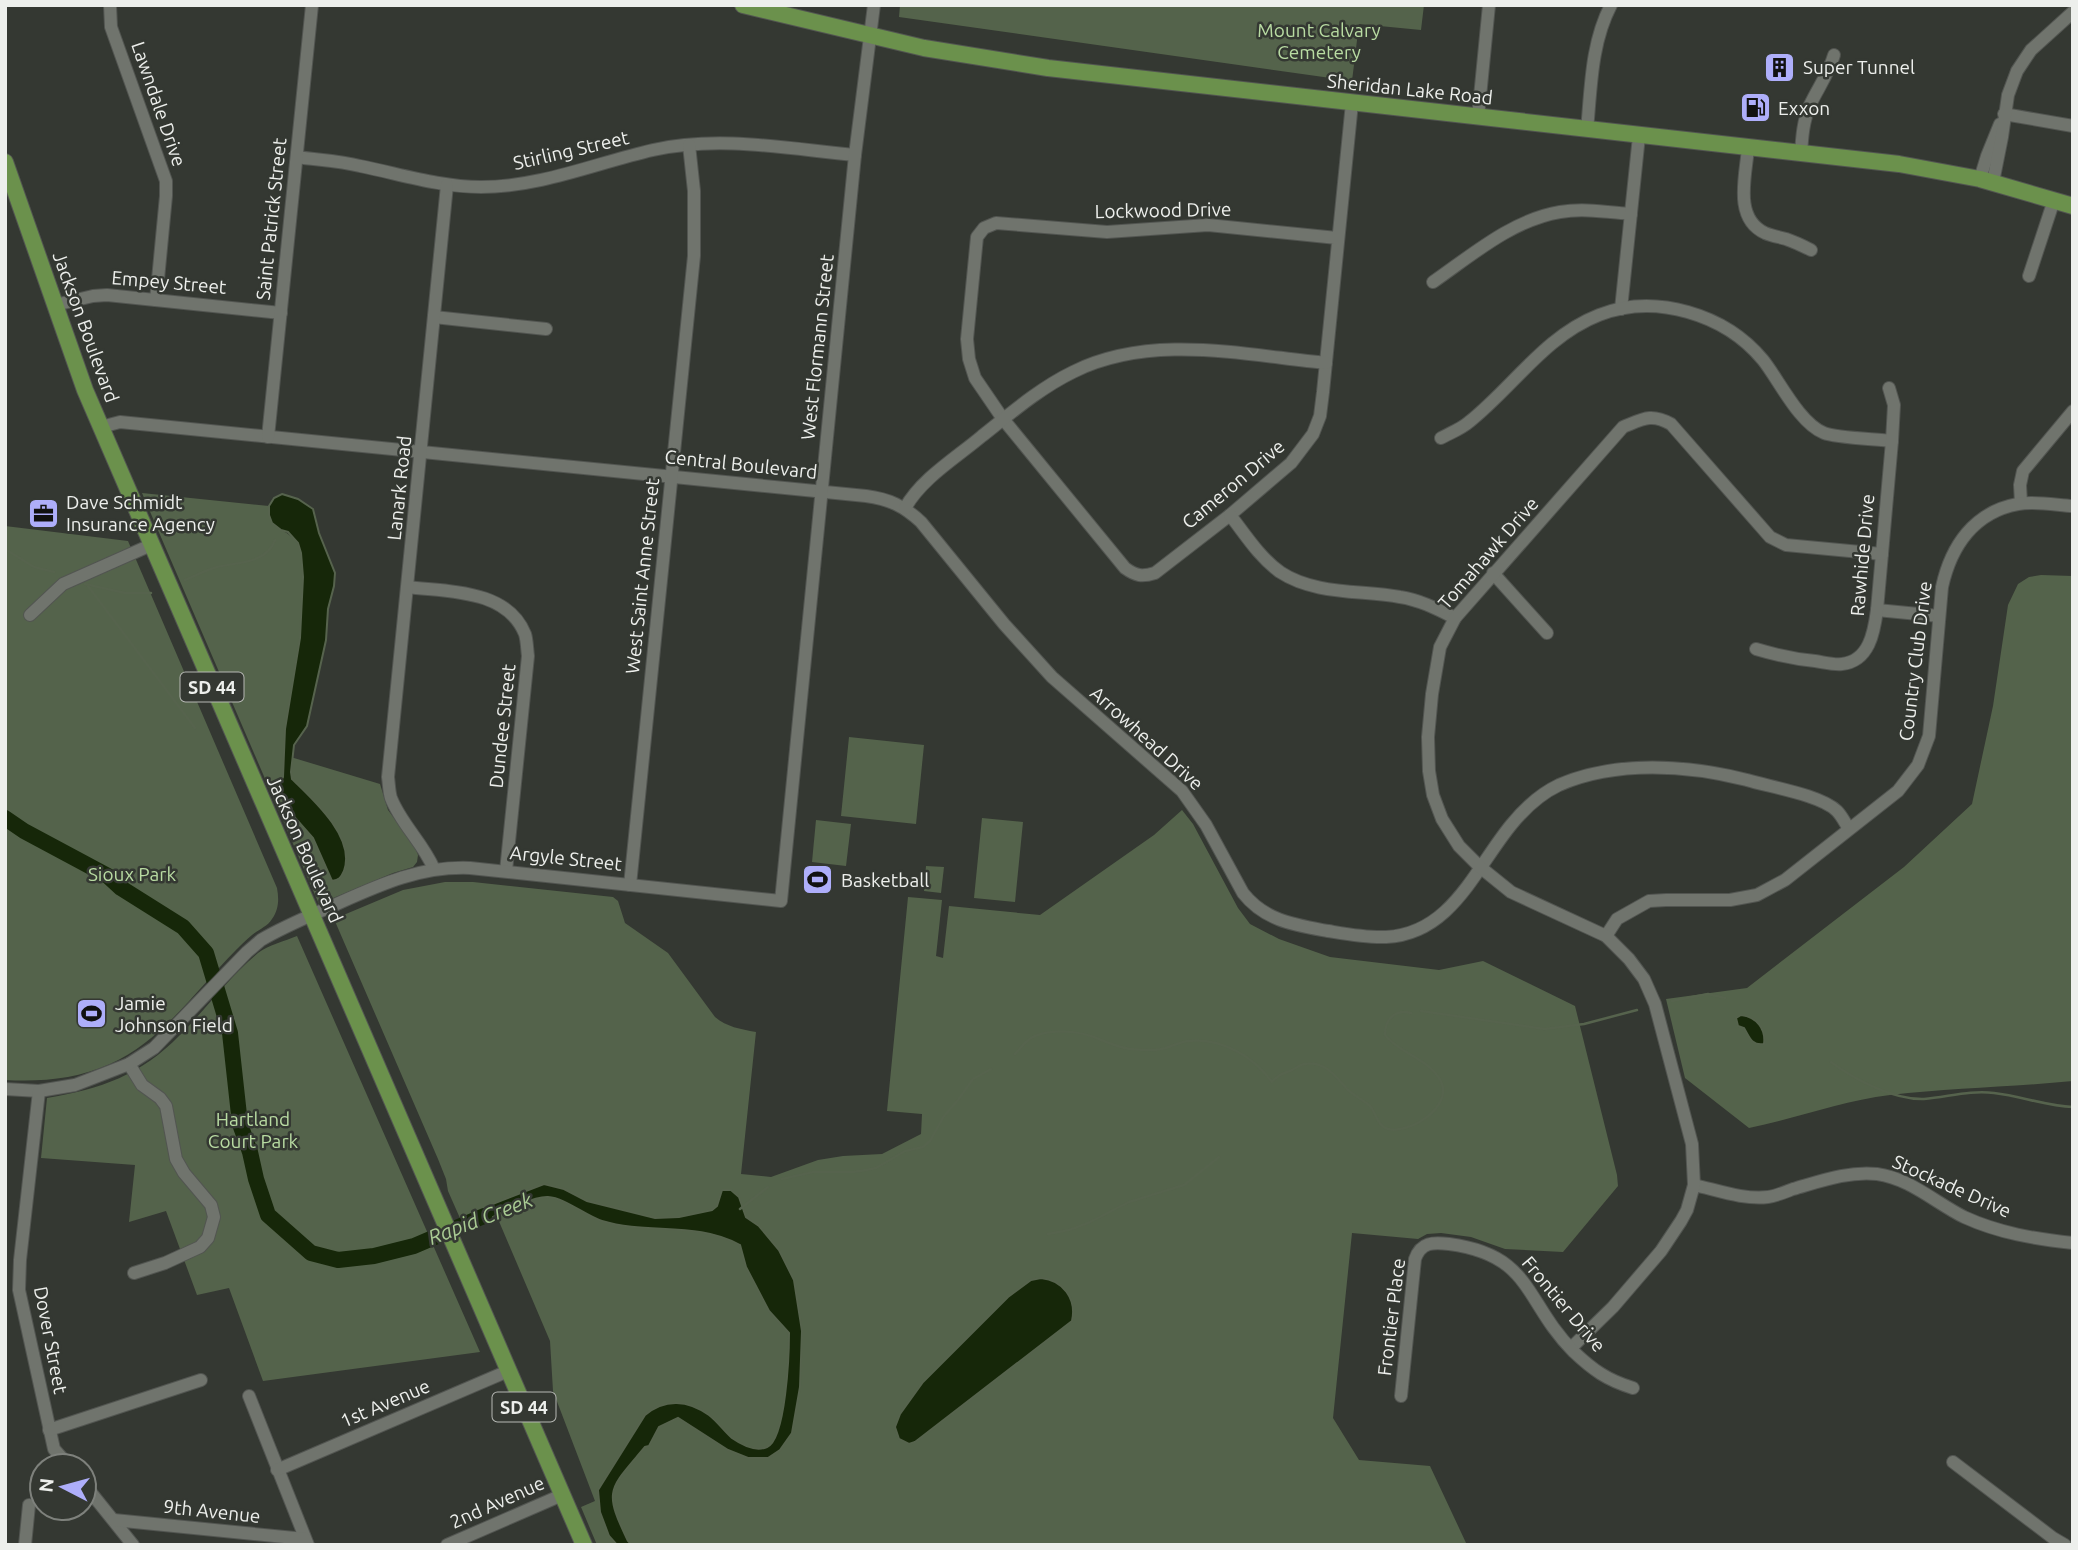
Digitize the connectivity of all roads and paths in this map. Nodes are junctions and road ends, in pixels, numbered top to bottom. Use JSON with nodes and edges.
{"nodes":[{"id":1,"x":110,"y":5,"type":"edge"},
{"id":2,"x":312,"y":5,"type":"edge"},
{"id":3,"x":743,"y":5,"type":"edge"},
{"id":4,"x":874,"y":5,"type":"edge"},
{"id":5,"x":1489,"y":5,"type":"edge"},
{"id":6,"x":1611,"y":5,"type":"edge"},
{"id":7,"x":2073,"y":12,"type":"edge"},
{"id":8,"x":869,"y":36,"type":"junction"},
{"id":9,"x":1834,"y":55,"type":"dead end"},
{"id":10,"x":1352,"y":103,"type":"junction"},
{"id":11,"x":2004,"y":114,"type":"junction"},
{"id":12,"x":1478,"y":117,"type":"junction"},
{"id":13,"x":2073,"y":126,"type":"edge"},
{"id":14,"x":1587,"y":130,"type":"junction"},
{"id":15,"x":1639,"y":136,"type":"junction"},
{"id":16,"x":689,"y":145,"type":"junction"},
{"id":17,"x":1748,"y":148,"type":"junction"},
{"id":18,"x":1801,"y":154,"type":"junction"},
{"id":19,"x":855,"y":155,"type":"junction"},
{"id":20,"x":297,"y":157,"type":"junction"},
{"id":21,"x":5,"y":162,"type":"edge"},
{"id":22,"x":1986,"y":181,"type":"junction"},
{"id":23,"x":447,"y":185,"type":"junction"},
{"id":24,"x":2053,"y":200,"type":"junction"},
{"id":25,"x":2073,"y":206,"type":"edge"},
{"id":26,"x":1631,"y":214,"type":"junction"},
{"id":27,"x":1337,"y":238,"type":"junction"},
{"id":28,"x":1811,"y":250,"type":"dead end"},
{"id":29,"x":2029,"y":276,"type":"dead end"},
{"id":30,"x":1433,"y":282,"type":"dead end"},
{"id":31,"x":156,"y":300,"type":"junction"},
{"id":32,"x":55,"y":305,"type":"junction"},
{"id":33,"x":1621,"y":309,"type":"junction"},
{"id":34,"x":281,"y":313,"type":"junction"},
{"id":35,"x":434,"y":317,"type":"junction"},
{"id":36,"x":546,"y":329,"type":"dead end"},
{"id":37,"x":1325,"y":363,"type":"junction"},
{"id":38,"x":1889,"y":388,"type":"dead end"},
{"id":39,"x":2073,"y":411,"type":"edge"},
{"id":40,"x":1003,"y":419,"type":"junction"},
{"id":41,"x":101,"y":427,"type":"junction"},
{"id":42,"x":268,"y":438,"type":"junction"},
{"id":43,"x":1441,"y":439,"type":"dead end"},
{"id":44,"x":1892,"y":441,"type":"junction"},
{"id":45,"x":422,"y":451,"type":"junction"},
{"id":46,"x":671,"y":476,"type":"junction"},
{"id":47,"x":823,"y":491,"type":"junction"},
{"id":48,"x":2021,"y":503,"type":"junction"},
{"id":49,"x":2073,"y":506,"type":"edge"},
{"id":50,"x":905,"y":508,"type":"junction"},
{"id":51,"x":1230,"y":515,"type":"junction"},
{"id":52,"x":150,"y":545,"type":"junction"},
{"id":53,"x":1882,"y":554,"type":"junction"},
{"id":54,"x":1493,"y":573,"type":"junction"},
{"id":55,"x":408,"y":587,"type":"junction"},
{"id":56,"x":1877,"y":610,"type":"junction"},
{"id":57,"x":30,"y":615,"type":"dead end"},
{"id":58,"x":1939,"y":616,"type":"junction"},
{"id":59,"x":1455,"y":618,"type":"junction"},
{"id":60,"x":1547,"y":633,"type":"dead end"},
{"id":61,"x":1756,"y":649,"type":"dead end"},
{"id":62,"x":1849,"y":829,"type":"junction"},
{"id":63,"x":1480,"y":867,"type":"junction"},
{"id":64,"x":434,"y":869,"type":"junction"},
{"id":65,"x":506,"y":871,"type":"junction"},
{"id":66,"x":630,"y":885,"type":"junction"},
{"id":67,"x":781,"y":901,"type":"joint"},
{"id":68,"x":311,"y":915,"type":"junction"},
{"id":69,"x":1606,"y":936,"type":"junction"},
{"id":70,"x":129,"y":1064,"type":"junction"},
{"id":71,"x":5,"y":1089,"type":"edge"},
{"id":72,"x":39,"y":1091,"type":"junction"},
{"id":73,"x":1694,"y":1185,"type":"junction"},
{"id":74,"x":2073,"y":1243,"type":"edge"},
{"id":75,"x":1424,"y":1245,"type":"joint"},
{"id":76,"x":5,"y":1258,"type":"edge"},
{"id":77,"x":20,"y":1260,"type":"junction"},
{"id":78,"x":134,"y":1273,"type":"dead end"},
{"id":79,"x":1571,"y":1348,"type":"junction"},
{"id":80,"x":508,"y":1371,"type":"junction"},
{"id":81,"x":201,"y":1380,"type":"dead end"},
{"id":82,"x":1633,"y":1388,"type":"dead end"},
{"id":83,"x":249,"y":1396,"type":"dead end"},
{"id":84,"x":1401,"y":1396,"type":"dead end"},
{"id":85,"x":49,"y":1430,"type":"junction"},
{"id":86,"x":57,"y":1452,"type":"edge"},
{"id":87,"x":1954,"y":1462,"type":"dead end"},
{"id":88,"x":277,"y":1470,"type":"junction"},
{"id":89,"x":562,"y":1494,"type":"junction"},
{"id":90,"x":98,"y":1501,"type":"edge"},
{"id":91,"x":28,"y":1515,"type":"edge"},
{"id":92,"x":114,"y":1520,"type":"junction"},
{"id":93,"x":307,"y":1542,"type":"edge"},
{"id":94,"x":25,"y":1545,"type":"edge"},
{"id":95,"x":133,"y":1545,"type":"edge"},
{"id":96,"x":447,"y":1545,"type":"edge"},
{"id":97,"x":584,"y":1545,"type":"edge"},
{"id":98,"x":2065,"y":1545,"type":"edge"}],
"edges":[{"from":1,"to":31,"type":"street","name":"Lawndale Drive"},
{"from":2,"to":20,"type":"street","name":"Saint Patrick Street"},
{"from":3,"to":8,"type":"main road","name":"Sheridan Lake Road"},
{"from":4,"to":8,"type":"street","name":"West Flormann Street"},
{"from":5,"to":12,"type":"street"},
{"from":6,"to":14,"type":"street"},
{"from":7,"to":11,"type":"street"},
{"from":8,"to":10,"type":"main road","name":"Sheridan Lake Road"},
{"from":8,"to":19,"type":"street","name":"West Flormann Street"},
{"from":9,"to":18,"type":"street"},
{"from":10,"to":12,"type":"main road","name":"Sheridan Lake Road"},
{"from":10,"to":27,"type":"street","name":"Cameron Drive"},
{"from":11,"to":13,"type":"street"},
{"from":11,"to":22,"type":"street"},
{"from":12,"to":14,"type":"main road","name":"Sheridan Lake Road"},
{"from":14,"to":15,"type":"main road","name":"Sheridan Lake Road"},
{"from":15,"to":17,"type":"main road","name":"Sheridan Lake Road"},
{"from":15,"to":26,"type":"street"},
{"from":16,"to":19,"type":"street","name":"Stirling Street"},
{"from":16,"to":23,"type":"street","name":"Stirling Street"},
{"from":16,"to":46,"type":"street","name":"West Saint Anne Street"},
{"from":17,"to":18,"type":"main road","name":"Sheridan Lake Road"},
{"from":17,"to":28,"type":"street"},
{"from":18,"to":22,"type":"main road","name":"Sheridan Lake Road"},
{"from":19,"to":47,"type":"street","name":"West Flormann Street"},
{"from":20,"to":23,"type":"street","name":"Stirling Street"},
{"from":20,"to":34,"type":"street","name":"Saint Patrick Street"},
{"from":21,"to":32,"type":"main road","name":"Jackson Boulevard","number":"SD 44"},
{"from":22,"to":24,"type":"main road","name":"Sheridan Lake Road"},
{"from":23,"to":35,"type":"street","name":"Lanark Road"},
{"from":24,"to":25,"type":"main road","name":"Sheridan Lake Road"},
{"from":24,"to":29,"type":"street"},
{"from":26,"to":30,"type":"street"},
{"from":26,"to":33,"type":"street"},
{"from":27,"to":37,"type":"street","name":"Cameron Drive"},
{"from":27,"to":40,"type":"street","name":"Lockwood Drive"},
{"from":31,"to":32,"type":"street","name":"Empey Street"},
{"from":31,"to":34,"type":"street","name":"Empey Street"},
{"from":32,"to":41,"type":"main road","name":"Jackson Boulevard","number":"SD 44"},
{"from":33,"to":43,"type":"street"},
{"from":33,"to":44,"type":"street"},
{"from":34,"to":42,"type":"street","name":"Saint Patrick Street"},
{"from":35,"to":36,"type":"street"},
{"from":35,"to":45,"type":"street","name":"Lanark Road"},
{"from":37,"to":40,"type":"street"},
{"from":37,"to":51,"type":"street","name":"Cameron Drive"},
{"from":38,"to":44,"type":"street","name":"Rawhide Drive"},
{"from":39,"to":48,"type":"street"},
{"from":40,"to":50,"type":"street"},
{"from":40,"to":51,"type":"street","name":"Cameron Drive"},
{"from":41,"to":42,"type":"street","name":"Central Boulevard"},
{"from":41,"to":52,"type":"main road","name":"Jackson Boulevard","number":"SD 44"},
{"from":42,"to":45,"type":"street","name":"Central Boulevard"},
{"from":44,"to":53,"type":"street","name":"Rawhide Drive"},
{"from":45,"to":46,"type":"street","name":"Central Boulevard"},
{"from":45,"to":55,"type":"street","name":"Lanark Road"},
{"from":46,"to":47,"type":"street","name":"Central Boulevard"},
{"from":46,"to":66,"type":"street","name":"West Saint Anne Street"},
{"from":47,"to":50,"type":"street","name":"Central Boulevard"},
{"from":47,"to":67,"type":"street","name":"West Flormann Street"},
{"from":48,"to":49,"type":"street"},
{"from":48,"to":58,"type":"street","name":"Country Club Drive"},
{"from":50,"to":63,"type":"street","name":"Arrowhead Drive"},
{"from":51,"to":59,"type":"street"},
{"from":52,"to":57,"type":"street"},
{"from":52,"to":68,"type":"main road","name":"Jackson Boulevard","number":"SD 44"},
{"from":53,"to":54,"type":"street","name":"Tomahawk Drive"},
{"from":53,"to":56,"type":"street","name":"Rawhide Drive"},
{"from":54,"to":59,"type":"street","name":"Tomahawk Drive"},
{"from":54,"to":60,"type":"street"},
{"from":55,"to":64,"type":"street","name":"Lanark Road"},
{"from":55,"to":65,"type":"street","name":"Dundee Street"},
{"from":56,"to":58,"type":"street"},
{"from":56,"to":61,"type":"street","name":"Rawhide Drive"},
{"from":58,"to":62,"type":"street","name":"Country Club Drive"},
{"from":59,"to":63,"type":"street","name":"Tomahawk Drive"},
{"from":62,"to":63,"type":"street","name":"Arrowhead Drive"},
{"from":62,"to":69,"type":"street","name":"Country Club Drive"},
{"from":63,"to":69,"type":"street","name":"Tomahawk Drive"},
{"from":64,"to":65,"type":"street","name":"Argyle Street"},
{"from":64,"to":68,"type":"street","name":"Argyle Street"},
{"from":65,"to":66,"type":"street","name":"Argyle Street"},
{"from":66,"to":67,"type":"street","name":"Argyle Street"},
{"from":68,"to":70,"type":"street","name":"Argyle Street"},
{"from":68,"to":80,"type":"main road","name":"Jackson Boulevard","number":"SD 44"},
{"from":69,"to":73,"type":"street","name":"Tomahawk Drive"},
{"from":70,"to":72,"type":"street","name":"Argyle Street"},
{"from":70,"to":78,"type":"street"},
{"from":71,"to":72,"type":"street","name":"Argyle Street"},
{"from":72,"to":77,"type":"street","name":"Dover Street"},
{"from":73,"to":74,"type":"street","name":"Stockade Drive"},
{"from":73,"to":79,"type":"street","name":"Tomahawk Drive"},
{"from":75,"to":79,"type":"street","name":"Frontier Drive"},
{"from":75,"to":84,"type":"street","name":"Frontier Place"},
{"from":76,"to":77,"type":"street"},
{"from":77,"to":85,"type":"street","name":"Dover Street"},
{"from":79,"to":82,"type":"street","name":"Frontier Drive"},
{"from":80,"to":88,"type":"street","name":"1st Avenue"},
{"from":80,"to":89,"type":"main road","name":"Jackson Boulevard","number":"SD 44"},
{"from":81,"to":85,"type":"street"},
{"from":83,"to":88,"type":"street"},
{"from":85,"to":86,"type":"street","name":"Dover Street"},
{"from":87,"to":98,"type":"street"},
{"from":88,"to":93,"type":"street"},
{"from":89,"to":96,"type":"street","name":"2nd Avenue"},
{"from":89,"to":97,"type":"main road","name":"Jackson Boulevard","number":"SD 44"},
{"from":90,"to":92,"type":"street"},
{"from":91,"to":94,"type":"street"},
{"from":92,"to":93,"type":"street","name":"9th Avenue"},
{"from":92,"to":95,"type":"street"}]}
